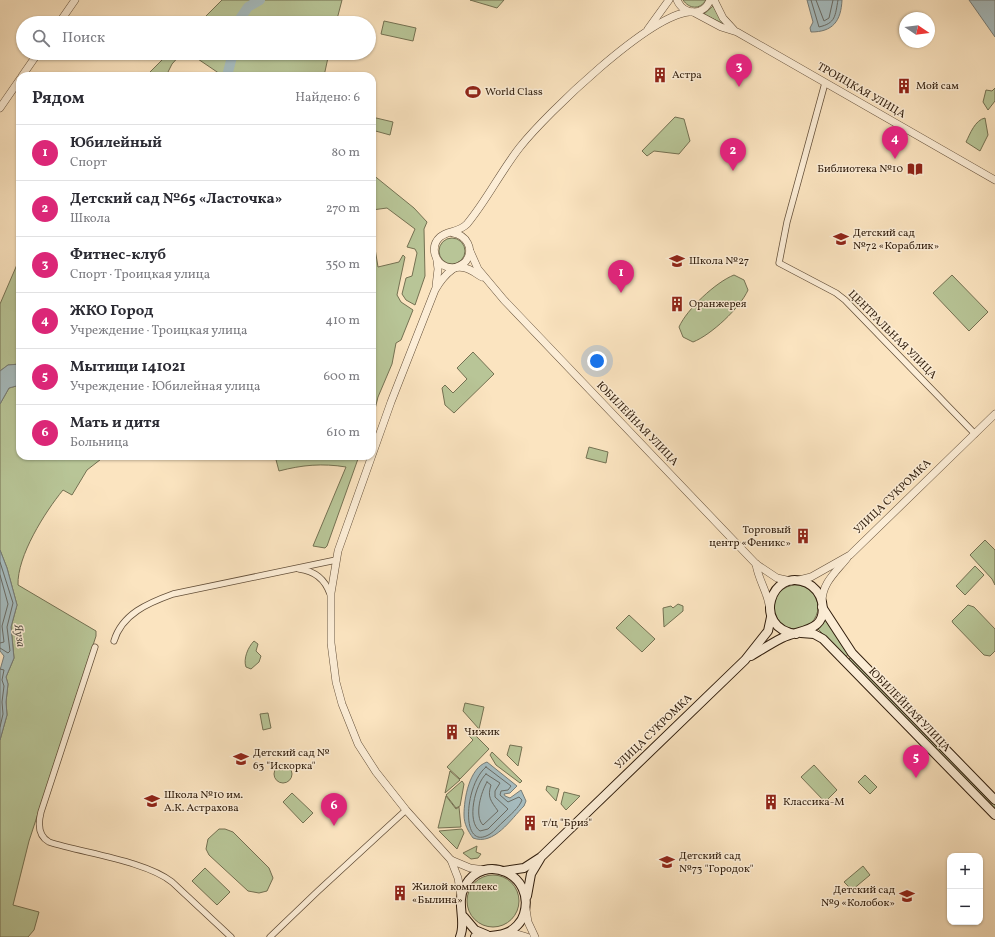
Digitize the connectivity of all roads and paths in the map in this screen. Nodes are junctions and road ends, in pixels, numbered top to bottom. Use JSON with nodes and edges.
{"nodes":[{"id":1,"x":74,"y":0,"type":"edge"},
{"id":2,"x":669,"y":0,"type":"edge"},
{"id":3,"x":678,"y":0,"type":"edge"},
{"id":4,"x":710,"y":0,"type":"edge"},
{"id":5,"x":714,"y":0,"type":"edge"},
{"id":6,"x":691,"y":12,"type":"junction"},
{"id":7,"x":63,"y":16,"type":"edge"},
{"id":8,"x":647,"y":31,"type":"junction"},
{"id":9,"x":737,"y":32,"type":"junction"},
{"id":10,"x":33,"y":60,"type":"edge"},
{"id":11,"x":25,"y":72,"type":"edge"},
{"id":12,"x":825,"y":83,"type":"junction"},
{"id":13,"x":16,"y":85,"type":"edge"},
{"id":14,"x":0,"y":108,"type":"edge"},
{"id":15,"x":995,"y":180,"type":"edge"},
{"id":16,"x":469,"y":222,"type":"junction"},
{"id":17,"x":453,"y":233,"type":"junction"},
{"id":18,"x":469,"y":248,"type":"junction"},
{"id":19,"x":437,"y":260,"type":"junction"},
{"id":20,"x":456,"y":268,"type":"junction"},
{"id":21,"x":487,"y":280,"type":"junction"},
{"id":22,"x":435,"y":290,"type":"junction"},
{"id":23,"x":995,"y":414,"type":"edge"},
{"id":24,"x":975,"y":434,"type":"junction"},
{"id":25,"x":376,"y":446,"type":"edge"},
{"id":26,"x":371,"y":460,"type":"edge"},
{"id":27,"x":850,"y":555,"type":"junction"},
{"id":28,"x":336,"y":560,"type":"junction"},
{"id":29,"x":756,"y":564,"type":"junction"},
{"id":30,"x":293,"y":569,"type":"junction"},
{"id":31,"x":794,"y":581,"type":"junction"},
{"id":32,"x":331,"y":596,"type":"junction"},
{"id":33,"x":822,"y":605,"type":"junction"},
{"id":34,"x":770,"y":607,"type":"junction"},
{"id":35,"x":771,"y":617,"type":"junction"},
{"id":36,"x":798,"y":633,"type":"junction"},
{"id":37,"x":114,"y":641,"type":"dead end"},
{"id":38,"x":96,"y":647,"type":"dead end"},
{"id":39,"x":745,"y":660,"type":"junction"},
{"id":40,"x":995,"y":800,"type":"edge"},
{"id":41,"x":406,"y":810,"type":"junction"},
{"id":42,"x":995,"y":815,"type":"edge"},
{"id":43,"x":542,"y":857,"type":"junction"},
{"id":44,"x":452,"y":860,"type":"junction"},
{"id":45,"x":487,"y":870,"type":"junction"},
{"id":46,"x":504,"y":871,"type":"junction"},
{"id":47,"x":461,"y":896,"type":"junction"},
{"id":48,"x":526,"y":903,"type":"junction"},
{"id":49,"x":462,"y":912,"type":"junction"},
{"id":50,"x":498,"y":935,"type":"junction"},
{"id":51,"x":231,"y":937,"type":"edge"},
{"id":52,"x":270,"y":937,"type":"edge"},
{"id":53,"x":460,"y":937,"type":"edge"},
{"id":54,"x":475,"y":937,"type":"edge"},
{"id":55,"x":527,"y":937,"type":"edge"},
{"id":56,"x":535,"y":937,"type":"edge"}],
"edges":[{"from":1,"to":7,"type":"street"},
{"from":2,"to":8,"type":"street"},
{"from":3,"to":6,"type":"street"},
{"from":4,"to":6,"type":"street"},
{"from":5,"to":9,"type":"street"},
{"from":6,"to":8,"type":"street"},
{"from":6,"to":9,"type":"street"},
{"from":8,"to":16,"type":"street"},
{"from":9,"to":12,"type":"street","name":"ТРОИЦКАЯ УЛИЦА"},
{"from":10,"to":11,"type":"street"},
{"from":12,"to":15,"type":"street","name":"ТРОИЦКАЯ УЛИЦА"},
{"from":12,"to":24,"type":"street","name":"ЦЕНТРАЛЬНАЯ УЛИЦА"},
{"from":13,"to":14,"type":"street"},
{"from":16,"to":17,"type":"street"},
{"from":16,"to":18,"type":"street"},
{"from":17,"to":18,"type":"street"},
{"from":17,"to":19,"type":"street"},
{"from":18,"to":20,"type":"street"},
{"from":18,"to":21,"type":"street","name":"ЮБИЛЕЙНАЯ УЛИЦА"},
{"from":19,"to":20,"type":"street"},
{"from":19,"to":22,"type":"street"},
{"from":20,"to":21,"type":"street","name":"ЮБИЛЕЙНАЯ УЛИЦА"},
{"from":20,"to":22,"type":"street"},
{"from":21,"to":29,"type":"street","name":"ЮБИЛЕЙНАЯ УЛИЦА"},
{"from":22,"to":25,"type":"street"},
{"from":23,"to":24,"type":"street","name":"УЛИЦА СУКРОМКА"},
{"from":24,"to":27,"type":"street","name":"УЛИЦА СУКРОМКА"},
{"from":26,"to":28,"type":"street"},
{"from":27,"to":31,"type":"street","name":"УЛИЦА СУКРОМКА"},
{"from":27,"to":33,"type":"street"},
{"from":28,"to":30,"type":"street"},
{"from":28,"to":32,"type":"street"},
{"from":29,"to":31,"type":"street","name":"ЮБИЛЕЙНАЯ УЛИЦА"},
{"from":29,"to":34,"type":"street","name":"ЮБИЛЕЙНАЯ УЛИЦА"},
{"from":30,"to":32,"type":"street"},
{"from":30,"to":37,"type":"street"},
{"from":31,"to":33,"type":"main road"},
{"from":31,"to":34,"type":"main road"},
{"from":32,"to":41,"type":"street"},
{"from":33,"to":36,"type":"main road"},
{"from":33,"to":40,"type":"main road","name":"ЮБИЛЕЙНАЯ УЛИЦА"},
{"from":34,"to":35,"type":"main road"},
{"from":35,"to":36,"type":"main road"},
{"from":35,"to":39,"type":"main road","name":"УЛИЦА СУКРОМКА"},
{"from":36,"to":39,"type":"main road"},
{"from":36,"to":42,"type":"main road","name":"ЮБИЛЕЙНАЯ УЛИЦА"},
{"from":38,"to":51,"type":"street"},
{"from":39,"to":43,"type":"main road","name":"УЛИЦА СУКРОМКА"},
{"from":41,"to":44,"type":"street"},
{"from":41,"to":52,"type":"street"},
{"from":43,"to":46,"type":"main road","name":"УЛИЦА СУКРОМКА"},
{"from":43,"to":48,"type":"main road","name":"УЛИЦА СУКРОМКА"},
{"from":44,"to":45,"type":"street"},
{"from":44,"to":47,"type":"street"},
{"from":45,"to":46,"type":"main road"},
{"from":45,"to":47,"type":"main road"},
{"from":46,"to":48,"type":"main road"},
{"from":47,"to":49,"type":"main road"},
{"from":48,"to":50,"type":"main road"},
{"from":48,"to":56,"type":"street"},
{"from":49,"to":50,"type":"main road"},
{"from":49,"to":53,"type":"main road"},
{"from":50,"to":54,"type":"main road"},
{"from":50,"to":55,"type":"street"}]}
